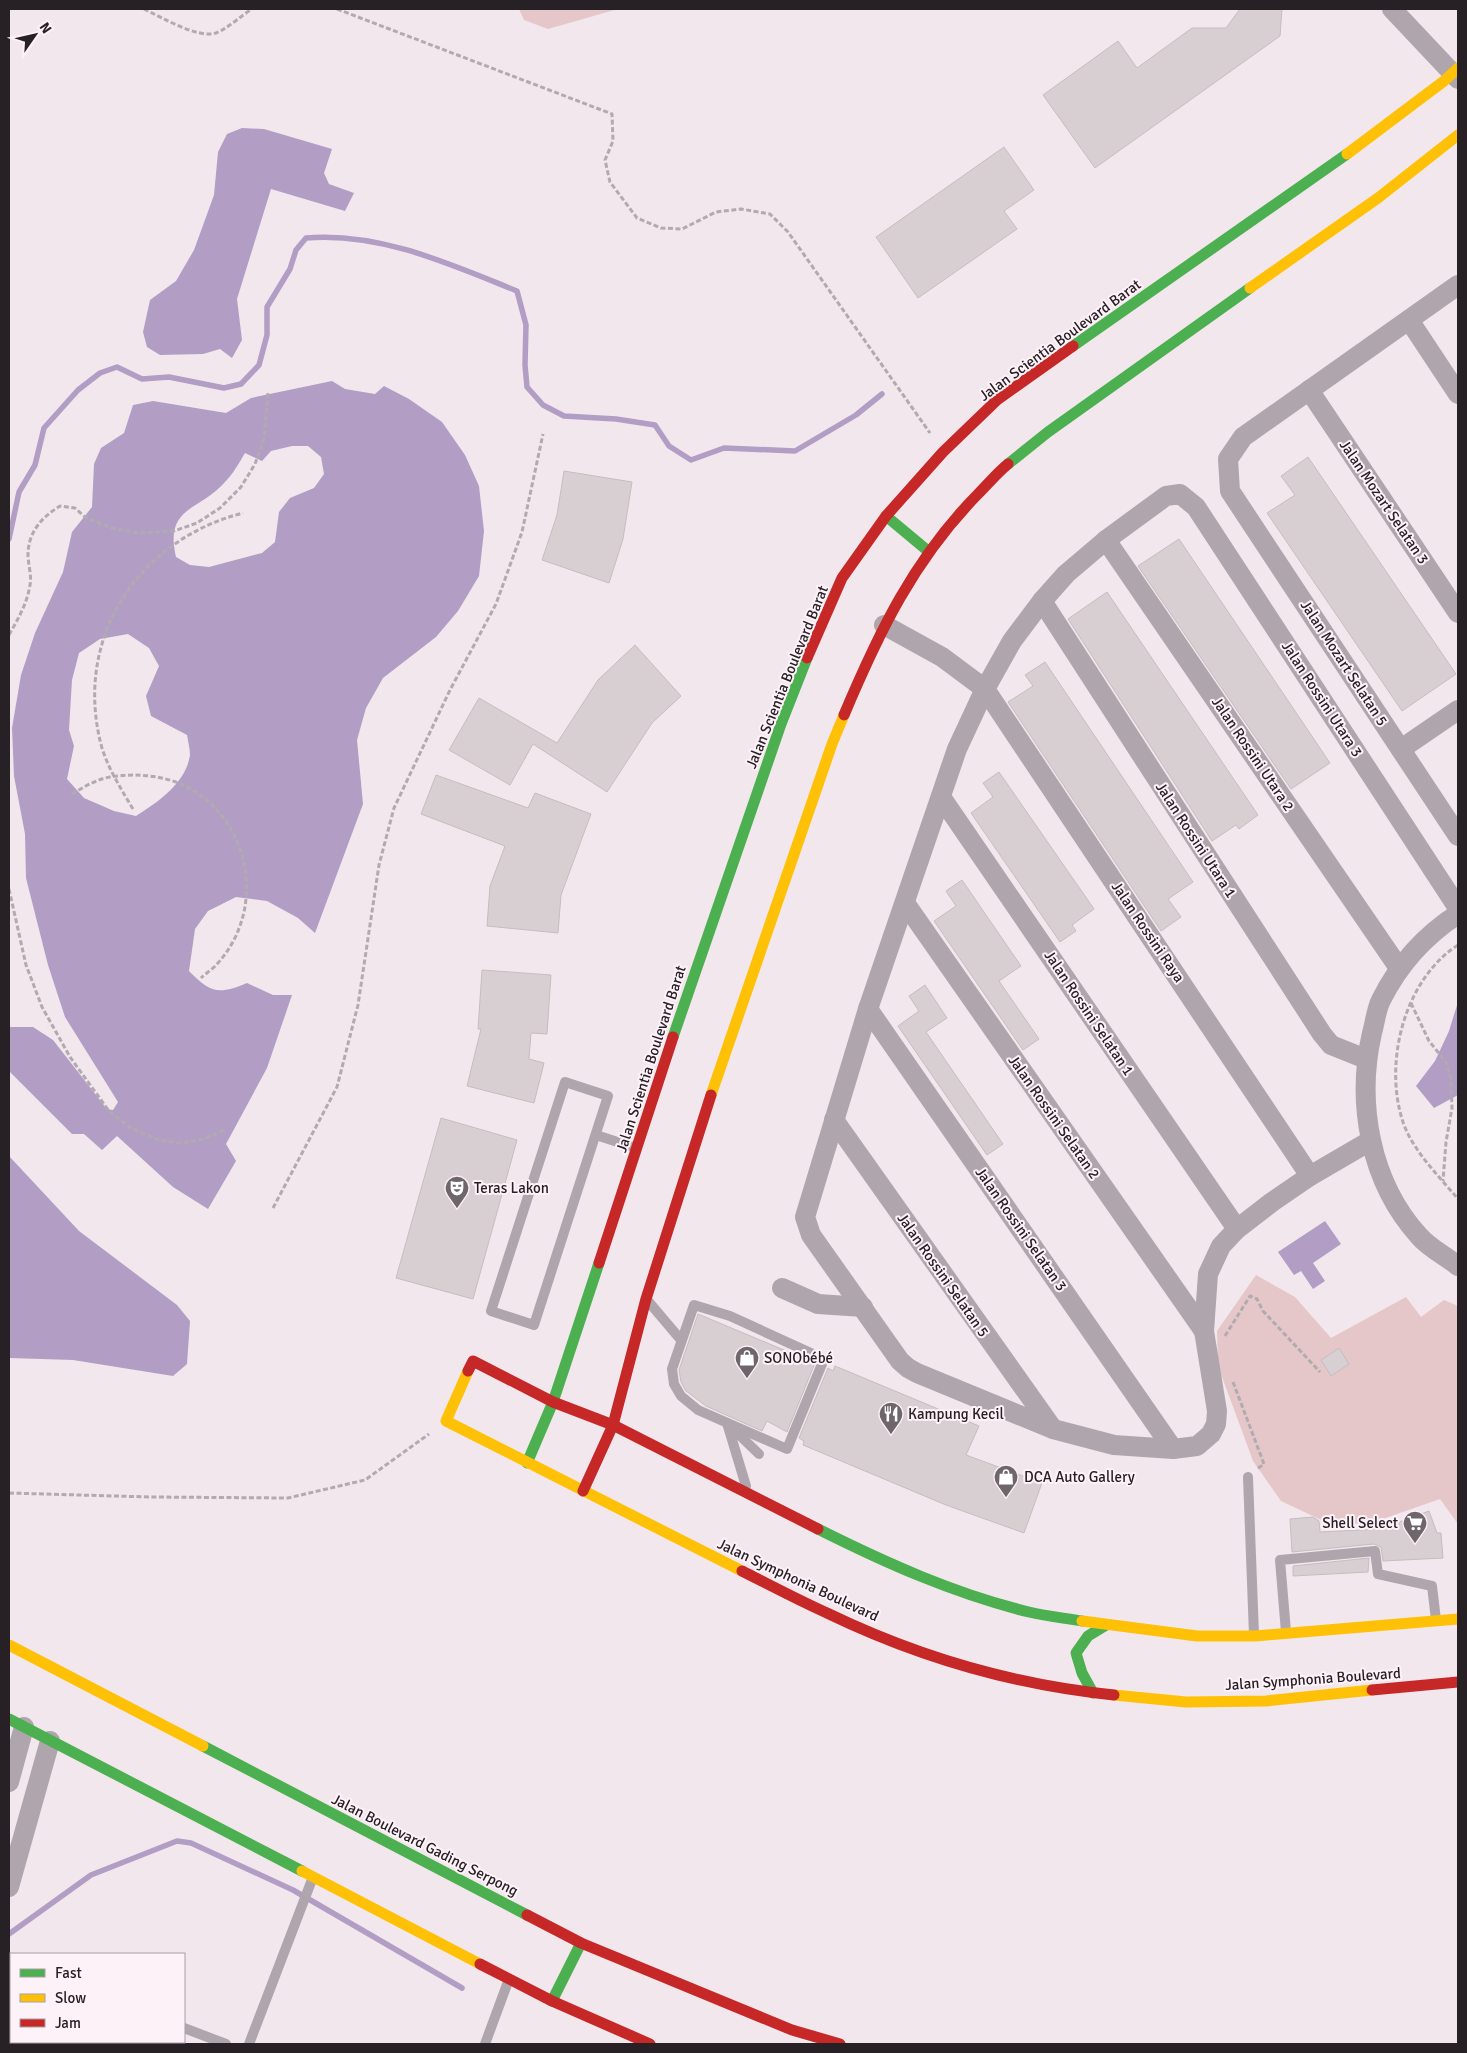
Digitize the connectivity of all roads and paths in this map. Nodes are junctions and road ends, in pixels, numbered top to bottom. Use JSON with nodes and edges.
{"nodes":[{"id":1,"x":144,"y":9,"type":"edge"},
{"id":2,"x":252,"y":9,"type":"edge"},
{"id":3,"x":337,"y":9,"type":"edge"},
{"id":4,"x":1392,"y":9,"type":"edge"},
{"id":5,"x":1456,"y":73,"type":"edge"},
{"id":6,"x":1458,"y":136,"type":"edge"},
{"id":7,"x":1458,"y":285,"type":"edge"},
{"id":8,"x":1409,"y":320,"type":"junction"},
{"id":9,"x":1309,"y":390,"type":"junction"},
{"id":10,"x":268,"y":392,"type":"dead end"},
{"id":11,"x":1458,"y":394,"type":"edge"},
{"id":12,"x":543,"y":434,"type":"dead end"},
{"id":13,"x":943,"y":452,"type":"junction"},
{"id":14,"x":243,"y":513,"type":"dead end"},
{"id":15,"x":886,"y":516,"type":"junction"},
{"id":16,"x":197,"y":523,"type":"junction"},
{"id":17,"x":199,"y":529,"type":"junction"},
{"id":18,"x":1106,"y":540,"type":"junction"},
{"id":19,"x":928,"y":551,"type":"junction"},
{"id":20,"x":1042,"y":601,"type":"junction"},
{"id":21,"x":1458,"y":613,"type":"edge"},
{"id":22,"x":884,"y":625,"type":"junction"},
{"id":23,"x":9,"y":635,"type":"edge"},
{"id":24,"x":985,"y":689,"type":"junction"},
{"id":25,"x":1458,"y":710,"type":"edge"},
{"id":26,"x":1401,"y":749,"type":"junction"},
{"id":27,"x":72,"y":794,"type":"dead end"},
{"id":28,"x":941,"y":797,"type":"junction"},
{"id":29,"x":132,"y":809,"type":"dead end"},
{"id":30,"x":1458,"y":836,"type":"edge"},
{"id":31,"x":9,"y":889,"type":"edge"},
{"id":32,"x":905,"y":903,"type":"junction"},
{"id":33,"x":1458,"y":908,"type":"edge"},
{"id":34,"x":1458,"y":914,"type":"edge"},
{"id":35,"x":1458,"y":946,"type":"edge"},
{"id":36,"x":1399,"y":968,"type":"junction"},
{"id":37,"x":201,"y":978,"type":"dead end"},
{"id":38,"x":1411,"y":1003,"type":"junction"},
{"id":39,"x":868,"y":1009,"type":"junction"},
{"id":40,"x":1366,"y":1059,"type":"junction"},
{"id":41,"x":834,"y":1120,"type":"junction"},
{"id":42,"x":224,"y":1130,"type":"dead end"},
{"id":43,"x":596,"y":1135,"type":"junction"},
{"id":44,"x":1370,"y":1141,"type":"junction"},
{"id":45,"x":637,"y":1148,"type":"junction"},
{"id":46,"x":1310,"y":1176,"type":"junction"},
{"id":47,"x":1443,"y":1181,"type":"junction"},
{"id":48,"x":1458,"y":1199,"type":"edge"},
{"id":49,"x":273,"y":1208,"type":"dead end"},
{"id":50,"x":1237,"y":1229,"type":"junction"},
{"id":51,"x":1458,"y":1266,"type":"edge"},
{"id":52,"x":782,"y":1288,"type":"dead end"},
{"id":53,"x":646,"y":1299,"type":"junction"},
{"id":54,"x":863,"y":1307,"type":"junction"},
{"id":55,"x":1204,"y":1331,"type":"junction"},
{"id":56,"x":681,"y":1340,"type":"junction"},
{"id":57,"x":1224,"y":1342,"type":"dead end"},
{"id":58,"x":1320,"y":1372,"type":"dead end"},
{"id":59,"x":1232,"y":1380,"type":"dead end"},
{"id":60,"x":553,"y":1402,"type":"junction"},
{"id":61,"x":446,"y":1422,"type":"junction"},
{"id":62,"x":727,"y":1423,"type":"junction"},
{"id":63,"x":612,"y":1425,"type":"junction"},
{"id":64,"x":1053,"y":1429,"type":"junction"},
{"id":65,"x":1173,"y":1449,"type":"junction"},
{"id":66,"x":759,"y":1454,"type":"dead end"},
{"id":67,"x":528,"y":1463,"type":"junction"},
{"id":68,"x":1248,"y":1477,"type":"joint"},
{"id":69,"x":583,"y":1491,"type":"junction"},
{"id":70,"x":9,"y":1493,"type":"edge"},
{"id":71,"x":749,"y":1494,"type":"junction"},
{"id":72,"x":1458,"y":1620,"type":"edge"},
{"id":73,"x":1436,"y":1621,"type":"junction"},
{"id":74,"x":1106,"y":1625,"type":"junction"},
{"id":75,"x":1286,"y":1633,"type":"junction"},
{"id":76,"x":1254,"y":1636,"type":"junction"},
{"id":77,"x":9,"y":1645,"type":"edge"},
{"id":78,"x":1458,"y":1682,"type":"edge"},
{"id":79,"x":1093,"y":1693,"type":"junction"},
{"id":80,"x":16,"y":1723,"type":"edge"},
{"id":81,"x":50,"y":1741,"type":"junction"},
{"id":82,"x":9,"y":1782,"type":"edge"},
{"id":83,"x":313,"y":1877,"type":"junction"},
{"id":84,"x":9,"y":1887,"type":"edge"},
{"id":85,"x":581,"y":1943,"type":"junction"},
{"id":86,"x":509,"y":1978,"type":"junction"},
{"id":87,"x":552,"y":2001,"type":"junction"},
{"id":88,"x":185,"y":2028,"type":"edge"},
{"id":89,"x":226,"y":2044,"type":"edge"},
{"id":90,"x":249,"y":2044,"type":"edge"},
{"id":91,"x":485,"y":2044,"type":"edge"},
{"id":92,"x":650,"y":2044,"type":"edge"},
{"id":93,"x":840,"y":2044,"type":"edge"}],
"edges":[{"from":1,"to":2,"type":"path"},
{"from":3,"to":13,"type":"path"},
{"from":4,"to":5,"type":"street"},
{"from":5,"to":13,"type":"street","name":"Jalan Scientia Boulevard Barat"},
{"from":6,"to":19,"type":"street"},
{"from":7,"to":8,"type":"street"},
{"from":8,"to":9,"type":"street"},
{"from":8,"to":11,"type":"street"},
{"from":9,"to":21,"type":"street","name":"Jalan Mozart Selatan 3"},
{"from":9,"to":26,"type":"street","name":"Jalan Mozart Selatan 5"},
{"from":10,"to":16,"type":"path"},
{"from":12,"to":49,"type":"path"},
{"from":13,"to":15,"type":"street","name":"Jalan Scientia Boulevard Barat"},
{"from":14,"to":17,"type":"path"},
{"from":15,"to":19,"type":"street"},
{"from":15,"to":45,"type":"street","name":"Jalan Scientia Boulevard Barat"},
{"from":16,"to":17,"type":"path"},
{"from":16,"to":23,"type":"path"},
{"from":17,"to":29,"type":"path"},
{"from":18,"to":20,"type":"street"},
{"from":18,"to":33,"type":"street","name":"Jalan Rossini Utara 3"},
{"from":18,"to":36,"type":"street","name":"Jalan Rossini Utara 2"},
{"from":19,"to":22,"type":"street"},
{"from":20,"to":24,"type":"street"},
{"from":20,"to":40,"type":"street","name":"Jalan Rossini Utara 1"},
{"from":22,"to":24,"type":"street","name":"Jalan Rossini Raya"},
{"from":22,"to":53,"type":"street"},
{"from":24,"to":28,"type":"street"},
{"from":24,"to":46,"type":"street","name":"Jalan Rossini Raya"},
{"from":25,"to":26,"type":"street"},
{"from":26,"to":30,"type":"street","name":"Jalan Mozart Selatan 5"},
{"from":27,"to":37,"type":"path","bridge":true},
{"from":28,"to":32,"type":"street"},
{"from":28,"to":50,"type":"street","name":"Jalan Rossini Selatan 1"},
{"from":31,"to":42,"type":"path"},
{"from":32,"to":39,"type":"street"},
{"from":32,"to":55,"type":"street","name":"Jalan Rossini Selatan 2"},
{"from":34,"to":36,"type":"street"},
{"from":35,"to":38,"type":"path"},
{"from":36,"to":40,"type":"street"},
{"from":38,"to":47,"type":"path"},
{"from":38,"to":47,"type":"path"},
{"from":39,"to":41,"type":"street"},
{"from":39,"to":65,"type":"street","name":"Jalan Rossini Selatan 3"},
{"from":40,"to":44,"type":"street"},
{"from":41,"to":54,"type":"street"},
{"from":41,"to":64,"type":"street","name":"Jalan Rossini Selatan 5"},
{"from":43,"to":43,"type":"lane"},
{"from":43,"to":45,"type":"lane"},
{"from":44,"to":46,"type":"street"},
{"from":44,"to":51,"type":"street"},
{"from":45,"to":60,"type":"street","name":"Jalan Scientia Boulevard Barat"},
{"from":46,"to":50,"type":"street"},
{"from":47,"to":48,"type":"path"},
{"from":50,"to":55,"type":"street"},
{"from":52,"to":54,"type":"street"},
{"from":53,"to":56,"type":"lane"},
{"from":53,"to":63,"type":"street"},
{"from":54,"to":64,"type":"street"},
{"from":55,"to":65,"type":"street"},
{"from":56,"to":62,"type":"lane"},
{"from":56,"to":62,"type":"lane"},
{"from":57,"to":58,"type":"path"},
{"from":59,"to":68,"type":"path"},
{"from":60,"to":61,"type":"street"},
{"from":60,"to":63,"type":"street"},
{"from":60,"to":67,"type":"street","name":"Jalan Scientia Boulevard Barat"},
{"from":61,"to":67,"type":"street","name":"Jalan Symphonia Boulevard"},
{"from":61,"to":70,"type":"path"},
{"from":62,"to":66,"type":"lane"},
{"from":62,"to":71,"type":"lane"},
{"from":63,"to":69,"type":"street"},
{"from":63,"to":71,"type":"street"},
{"from":64,"to":65,"type":"street"},
{"from":67,"to":69,"type":"street","name":"Jalan Symphonia Boulevard"},
{"from":68,"to":76,"type":"lane"},
{"from":69,"to":79,"type":"street","name":"Jalan Symphonia Boulevard"},
{"from":71,"to":74,"type":"street"},
{"from":72,"to":73,"type":"street"},
{"from":73,"to":75,"type":"street"},
{"from":73,"to":75,"type":"lane"},
{"from":74,"to":76,"type":"street"},
{"from":74,"to":79,"type":"street"},
{"from":75,"to":76,"type":"street"},
{"from":77,"to":85,"type":"street","name":"Jalan Boulevard Gading Serpong"},
{"from":78,"to":79,"type":"street","name":"Jalan Symphonia Boulevard"},
{"from":80,"to":81,"type":"street"},
{"from":80,"to":82,"type":"street"},
{"from":81,"to":83,"type":"street"},
{"from":81,"to":84,"type":"street"},
{"from":83,"to":86,"type":"street"},
{"from":83,"to":90,"type":"lane"},
{"from":85,"to":87,"type":"street"},
{"from":85,"to":93,"type":"street","name":"Jalan Boulevard Gading Serpong"},
{"from":86,"to":87,"type":"street"},
{"from":86,"to":91,"type":"lane"},
{"from":87,"to":92,"type":"street"},
{"from":88,"to":89,"type":"lane"}]}
